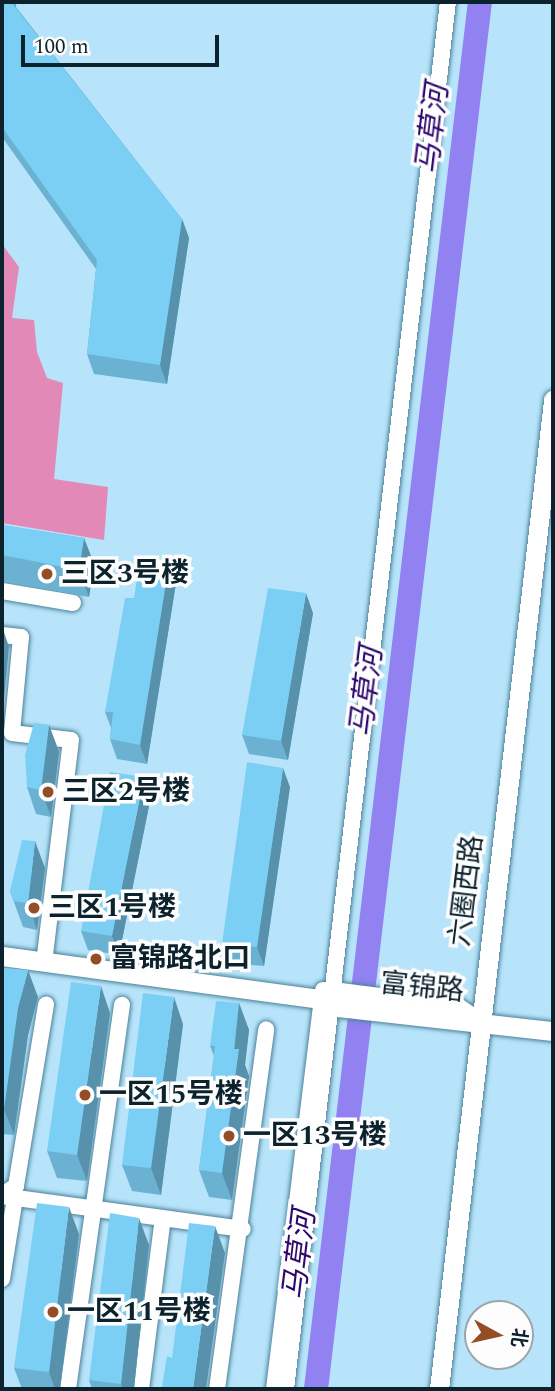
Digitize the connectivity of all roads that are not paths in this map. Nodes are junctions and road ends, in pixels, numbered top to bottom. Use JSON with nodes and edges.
{"nodes":[{"id":1,"x":448,"y":2,"type":"edge"},
{"id":2,"x":553,"y":400,"type":"edge"},
{"id":3,"x":546,"y":529,"type":"edge"},
{"id":4,"x":2,"y":592,"type":"edge"},
{"id":5,"x":73,"y":603,"type":"dead end"},
{"id":6,"x":2,"y":635,"type":"edge"},
{"id":7,"x":2,"y":956,"type":"edge"},
{"id":8,"x":44,"y":962,"type":"junction"},
{"id":9,"x":332,"y":1000,"type":"junction"},
{"id":10,"x":46,"y":1004,"type":"dead end"},
{"id":11,"x":122,"y":1005,"type":"dead end"},
{"id":12,"x":480,"y":1021,"type":"junction"},
{"id":13,"x":266,"y":1029,"type":"dead end"},
{"id":14,"x":553,"y":1031,"type":"edge"},
{"id":15,"x":6,"y":1196,"type":"edge"},
{"id":16,"x":91,"y":1208,"type":"junction"},
{"id":17,"x":163,"y":1218,"type":"junction"},
{"id":18,"x":241,"y":1229,"type":"junction"},
{"id":19,"x":2,"y":1279,"type":"edge"},
{"id":20,"x":68,"y":1389,"type":"edge"},
{"id":21,"x":141,"y":1389,"type":"edge"},
{"id":22,"x":217,"y":1389,"type":"edge"},
{"id":23,"x":274,"y":1389,"type":"edge"},
{"id":24,"x":286,"y":1389,"type":"edge"},
{"id":25,"x":439,"y":1389,"type":"edge"}],
"edges":[{"from":1,"to":9,"type":"street"},
{"from":2,"to":3,"type":"street","name":"六圈西路"},
{"from":3,"to":12,"type":"street","name":"六圈西路"},
{"from":4,"to":5,"type":"street"},
{"from":6,"to":8,"type":"street"},
{"from":7,"to":8,"type":"street","name":"富锦路"},
{"from":8,"to":9,"type":"street","name":"富锦路"},
{"from":9,"to":12,"type":"street","name":"富锦路"},
{"from":9,"to":23,"type":"street"},
{"from":9,"to":24,"type":"street"},
{"from":10,"to":15,"type":"street"},
{"from":11,"to":16,"type":"street"},
{"from":12,"to":14,"type":"street","name":"富锦路"},
{"from":12,"to":25,"type":"street","name":"六圈西路"},
{"from":13,"to":18,"type":"street"},
{"from":15,"to":16,"type":"street"},
{"from":15,"to":19,"type":"street"},
{"from":16,"to":17,"type":"street"},
{"from":16,"to":20,"type":"street"},
{"from":17,"to":18,"type":"street"},
{"from":17,"to":21,"type":"street"},
{"from":18,"to":22,"type":"street"}]}
